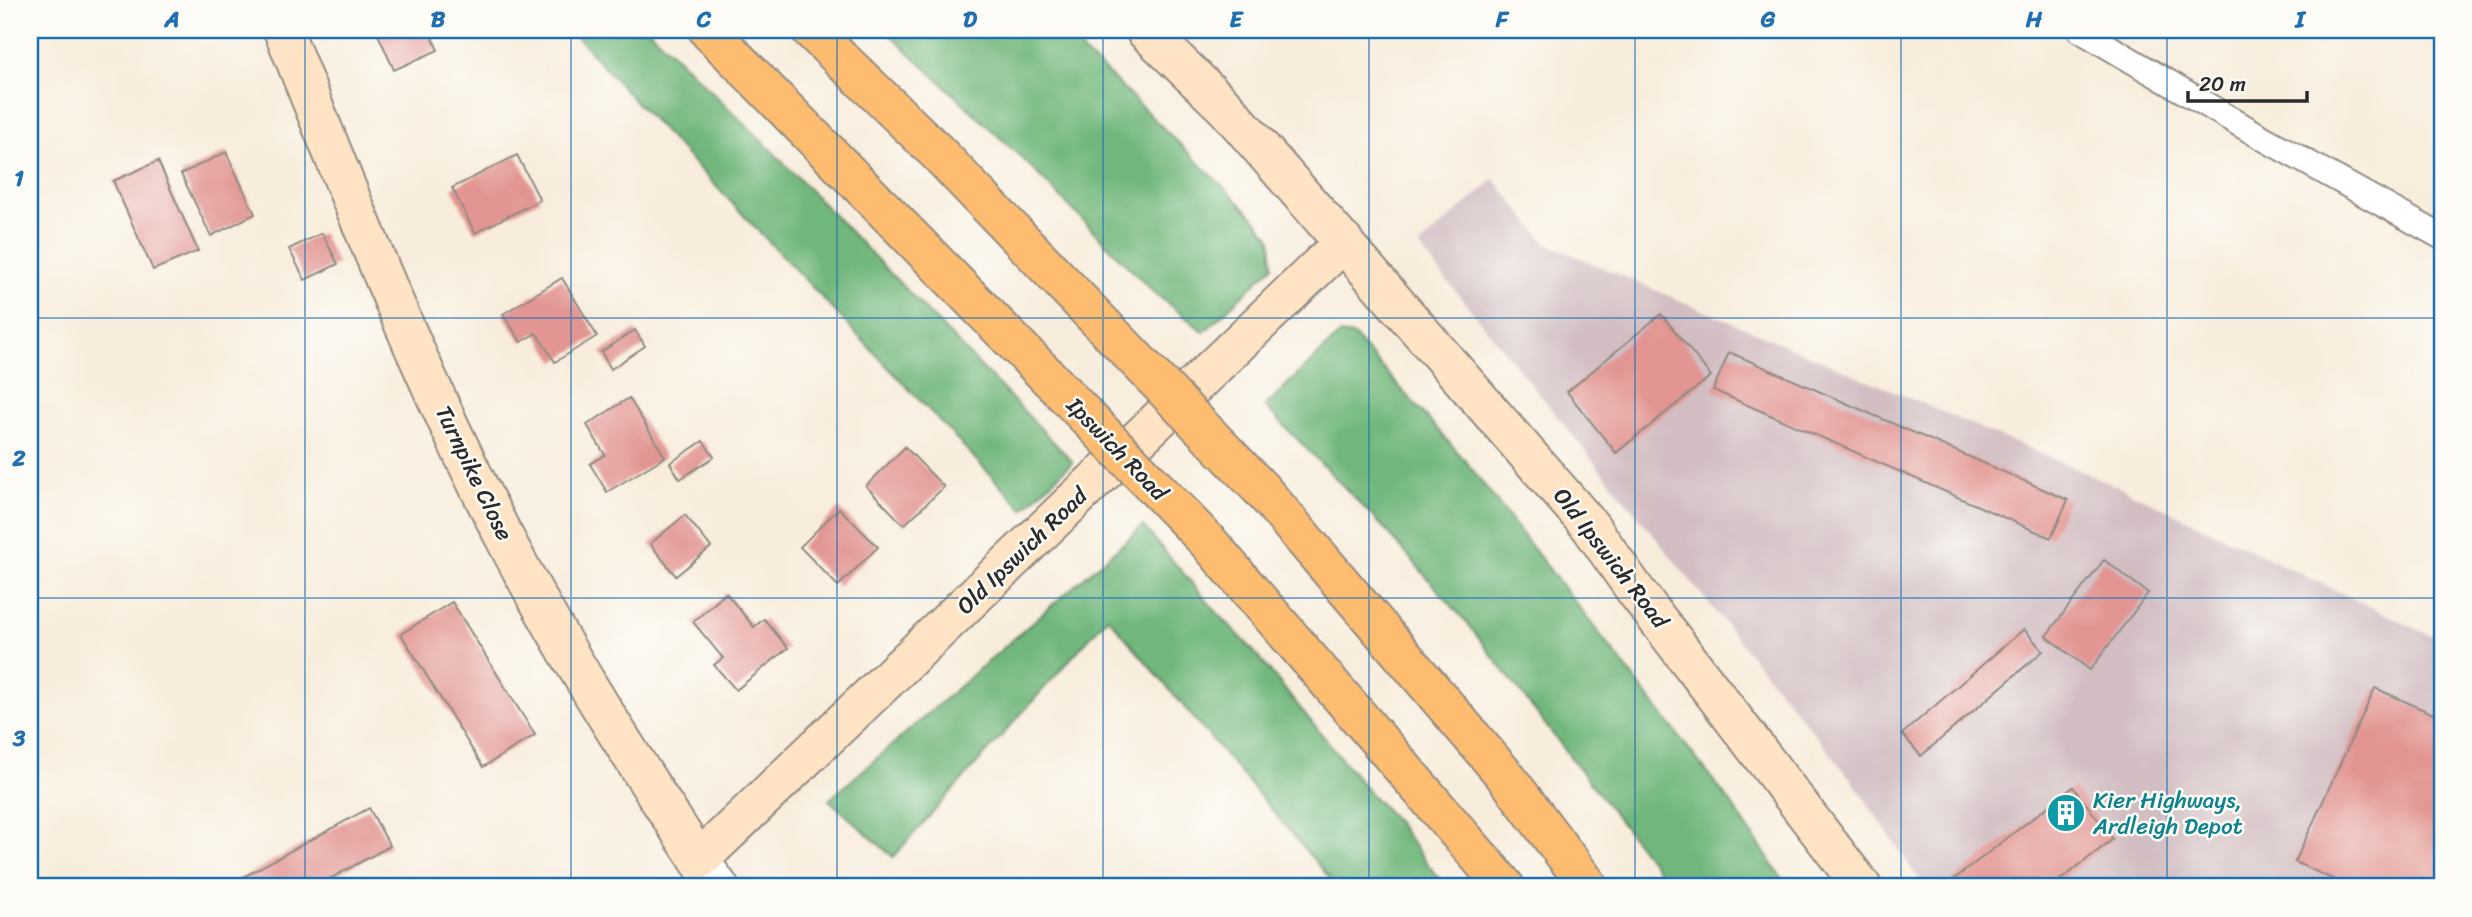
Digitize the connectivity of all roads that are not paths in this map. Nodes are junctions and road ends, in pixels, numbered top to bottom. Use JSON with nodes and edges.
{"nodes":[{"id":1,"x":283,"y":30,"type":"edge"},
{"id":2,"x":708,"y":30,"type":"edge"},
{"id":3,"x":811,"y":30,"type":"edge"},
{"id":4,"x":1145,"y":30,"type":"edge"},
{"id":5,"x":2080,"y":30,"type":"edge"},
{"id":6,"x":2442,"y":237,"type":"edge"},
{"id":7,"x":1344,"y":242,"type":"junction"},
{"id":8,"x":709,"y":873,"type":"edge"},
{"id":9,"x":1505,"y":887,"type":"edge"},
{"id":10,"x":1589,"y":887,"type":"edge"},
{"id":11,"x":1862,"y":887,"type":"edge"}],
"edges":[{"from":1,"to":8,"type":"street","name":"Turnpike Close"},
{"from":2,"to":9,"type":"highway","name":"Ipswich Road","bridge":true},
{"from":3,"to":10,"type":"highway","bridge":true},
{"from":4,"to":7,"type":"street","name":"Old Ipswich Road"},
{"from":5,"to":6,"type":"lane"},
{"from":7,"to":8,"type":"street","name":"Old Ipswich Road"},
{"from":7,"to":11,"type":"street","name":"Old Ipswich Road"}]}
